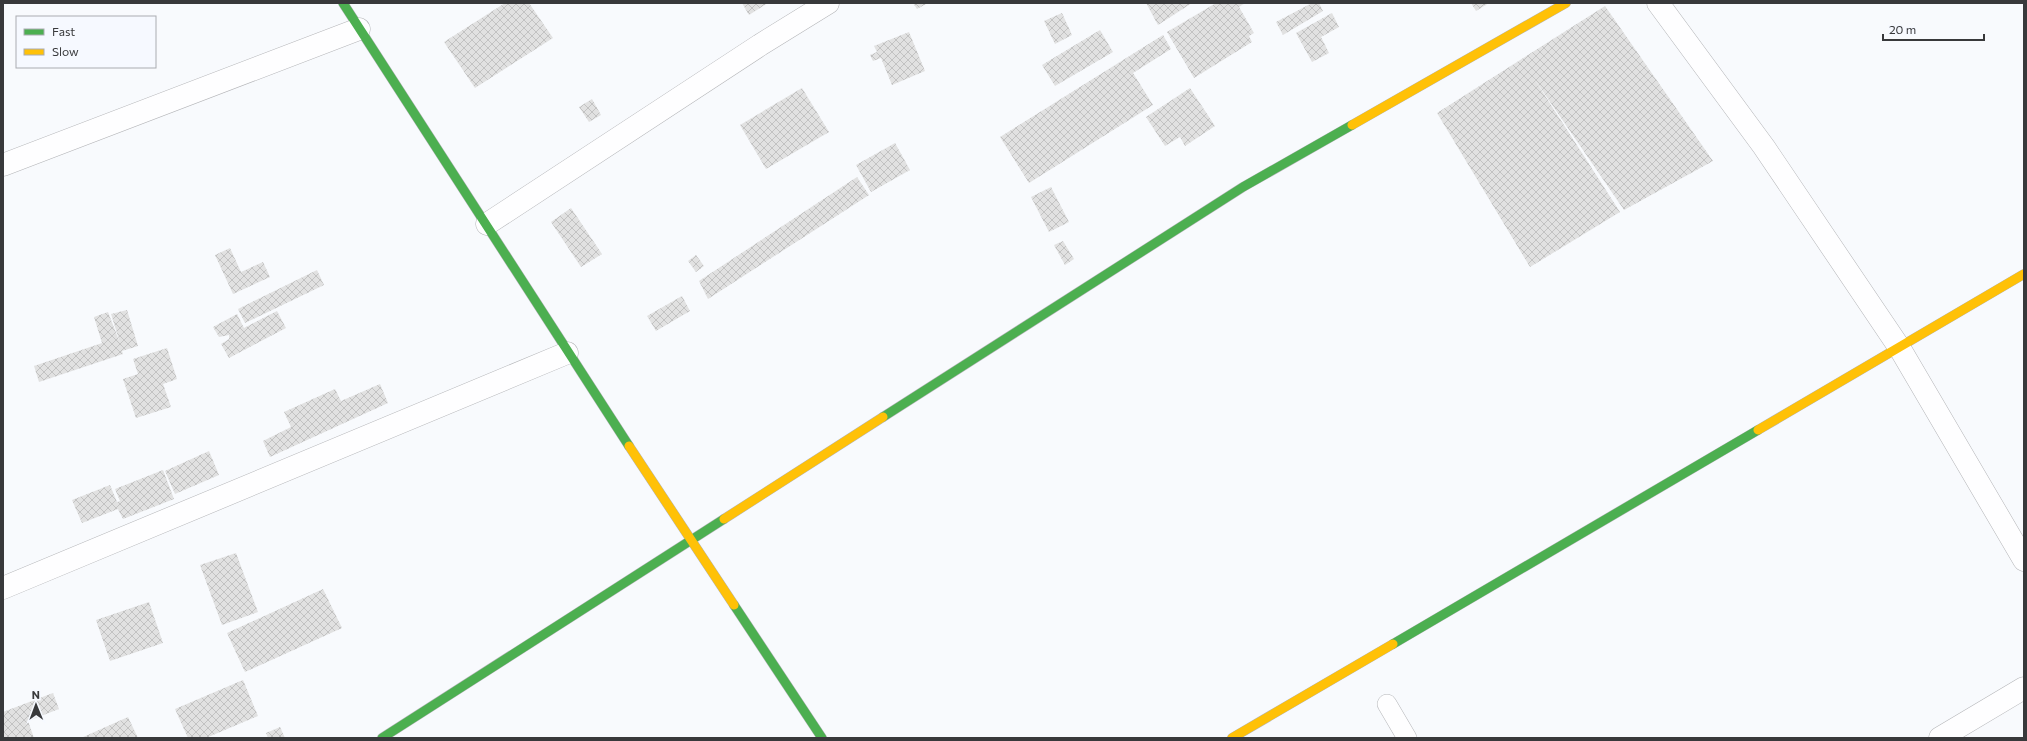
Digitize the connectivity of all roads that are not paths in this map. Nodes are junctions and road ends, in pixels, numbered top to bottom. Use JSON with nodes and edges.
{"nodes":[{"id":1,"x":343,"y":3,"type":"edge"},
{"id":2,"x":828,"y":3,"type":"edge"},
{"id":3,"x":1566,"y":3,"type":"edge"},
{"id":4,"x":1658,"y":3,"type":"edge"},
{"id":5,"x":359,"y":29,"type":"junction"},
{"id":6,"x":3,"y":165,"type":"edge"},
{"id":7,"x":487,"y":224,"type":"junction"},
{"id":8,"x":2024,"y":274,"type":"edge"},
{"id":9,"x":1899,"y":347,"type":"junction"},
{"id":10,"x":567,"y":353,"type":"junction"},
{"id":11,"x":692,"y":540,"type":"junction"},
{"id":12,"x":2024,"y":560,"type":"edge"},
{"id":13,"x":3,"y":588,"type":"edge"},
{"id":14,"x":2024,"y":688,"type":"edge"},
{"id":15,"x":1387,"y":704,"type":"dead end"},
{"id":16,"x":382,"y":738,"type":"edge"},
{"id":17,"x":822,"y":738,"type":"edge"},
{"id":18,"x":1232,"y":738,"type":"edge"},
{"id":19,"x":1407,"y":738,"type":"edge"},
{"id":20,"x":1940,"y":738,"type":"edge"}],
"edges":[{"from":1,"to":5,"type":"street"},
{"from":2,"to":7,"type":"street"},
{"from":3,"to":11,"type":"street"},
{"from":4,"to":9,"type":"street"},
{"from":5,"to":6,"type":"street"},
{"from":5,"to":7,"type":"street"},
{"from":7,"to":10,"type":"street"},
{"from":8,"to":9,"type":"street"},
{"from":9,"to":12,"type":"street"},
{"from":9,"to":18,"type":"street"},
{"from":10,"to":11,"type":"street"},
{"from":10,"to":13,"type":"street"},
{"from":11,"to":16,"type":"street"},
{"from":11,"to":17,"type":"street"},
{"from":14,"to":20,"type":"street"},
{"from":15,"to":19,"type":"lane"}]}
